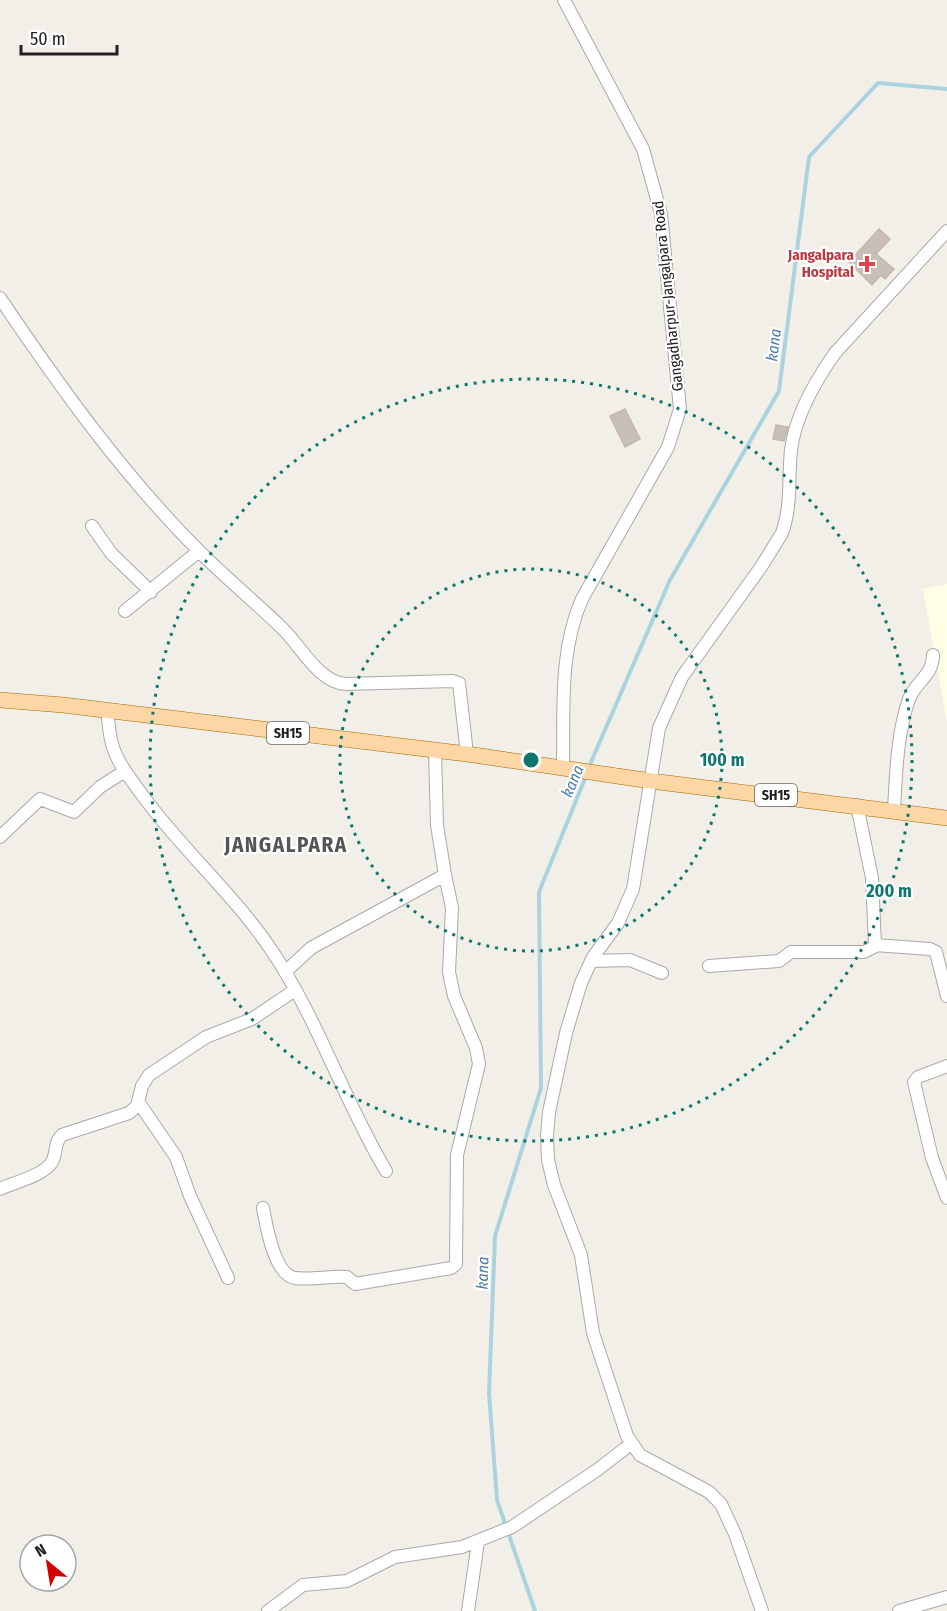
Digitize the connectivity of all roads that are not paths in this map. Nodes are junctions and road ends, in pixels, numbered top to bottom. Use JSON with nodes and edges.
{"nodes":[{"id":1,"x":564,"y":0,"type":"edge"},
{"id":2,"x":947,"y":231,"type":"edge"},
{"id":3,"x":0,"y":298,"type":"edge"},
{"id":4,"x":92,"y":526,"type":"dead end"},
{"id":5,"x":199,"y":551,"type":"junction"},
{"id":6,"x":151,"y":592,"type":"junction"},
{"id":7,"x":125,"y":611,"type":"dead end"},
{"id":8,"x":933,"y":655,"type":"dead end"},
{"id":9,"x":0,"y":700,"type":"edge"},
{"id":10,"x":107,"y":710,"type":"junction"},
{"id":11,"x":435,"y":752,"type":"junction"},
{"id":12,"x":467,"y":754,"type":"junction"},
{"id":13,"x":569,"y":767,"type":"junction"},
{"id":14,"x":125,"y":771,"type":"junction"},
{"id":15,"x":651,"y":781,"type":"junction"},
{"id":16,"x":858,"y":805,"type":"junction"},
{"id":17,"x":894,"y":810,"type":"junction"},
{"id":18,"x":947,"y":818,"type":"edge"},
{"id":19,"x":0,"y":837,"type":"edge"},
{"id":20,"x":445,"y":875,"type":"junction"},
{"id":21,"x":876,"y":946,"type":"junction"},
{"id":22,"x":591,"y":961,"type":"junction"},
{"id":23,"x":709,"y":966,"type":"dead end"},
{"id":24,"x":285,"y":972,"type":"junction"},
{"id":25,"x":662,"y":973,"type":"dead end"},
{"id":26,"x":295,"y":990,"type":"junction"},
{"id":27,"x":947,"y":996,"type":"edge"},
{"id":28,"x":947,"y":1066,"type":"edge"},
{"id":29,"x":139,"y":1103,"type":"junction"},
{"id":30,"x":386,"y":1171,"type":"dead end"},
{"id":31,"x":0,"y":1190,"type":"edge"},
{"id":32,"x":947,"y":1198,"type":"edge"},
{"id":33,"x":263,"y":1208,"type":"dead end"},
{"id":34,"x":228,"y":1278,"type":"dead end"},
{"id":35,"x":631,"y":1444,"type":"junction"},
{"id":36,"x":482,"y":1540,"type":"junction"},
{"id":37,"x":947,"y":1597,"type":"edge"},
{"id":38,"x":268,"y":1611,"type":"edge"},
{"id":39,"x":468,"y":1611,"type":"edge"},
{"id":40,"x":762,"y":1611,"type":"edge"},
{"id":41,"x":899,"y":1611,"type":"edge"}],
"edges":[{"from":1,"to":13,"type":"street","name":"Gangadharpur-Jangalpara Road"},
{"from":2,"to":15,"type":"street"},
{"from":3,"to":5,"type":"street"},
{"from":4,"to":6,"type":"street"},
{"from":5,"to":6,"type":"street"},
{"from":5,"to":12,"type":"street"},
{"from":6,"to":7,"type":"street"},
{"from":8,"to":17,"type":"street"},
{"from":9,"to":10,"type":"main road","number":"SH15"},
{"from":10,"to":11,"type":"main road","number":"SH15"},
{"from":10,"to":14,"type":"street"},
{"from":11,"to":12,"type":"main road","number":"SH15"},
{"from":11,"to":20,"type":"street"},
{"from":12,"to":13,"type":"main road","number":"SH15"},
{"from":13,"to":15,"type":"main road","number":"SH15"},
{"from":14,"to":19,"type":"street"},
{"from":14,"to":24,"type":"street"},
{"from":15,"to":16,"type":"main road","number":"SH15"},
{"from":15,"to":22,"type":"street"},
{"from":16,"to":17,"type":"main road","number":"SH15"},
{"from":16,"to":21,"type":"street"},
{"from":17,"to":18,"type":"main road","number":"SH15"},
{"from":20,"to":24,"type":"street"},
{"from":20,"to":33,"type":"street"},
{"from":21,"to":23,"type":"street"},
{"from":21,"to":27,"type":"street"},
{"from":22,"to":25,"type":"street"},
{"from":22,"to":35,"type":"street"},
{"from":24,"to":26,"type":"street"},
{"from":26,"to":29,"type":"street"},
{"from":26,"to":30,"type":"street"},
{"from":28,"to":32,"type":"street"},
{"from":29,"to":31,"type":"street"},
{"from":29,"to":34,"type":"street"},
{"from":35,"to":36,"type":"street"},
{"from":35,"to":40,"type":"street"},
{"from":36,"to":38,"type":"street"},
{"from":36,"to":39,"type":"street"},
{"from":37,"to":41,"type":"street"}]}
